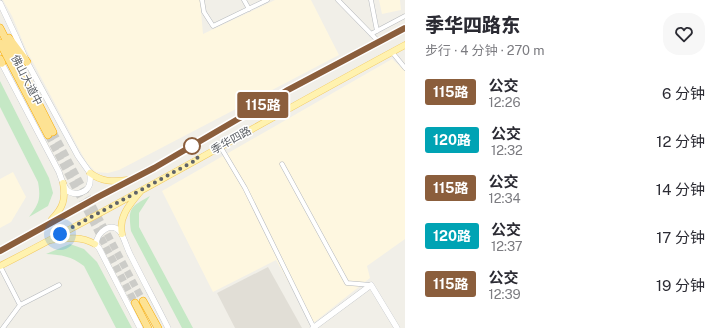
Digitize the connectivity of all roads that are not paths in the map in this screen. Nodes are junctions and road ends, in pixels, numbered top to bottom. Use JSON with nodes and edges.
{"nodes":[{"id":1,"x":202,"y":0,"type":"edge"},
{"id":2,"x":244,"y":0,"type":"edge"},
{"id":3,"x":267,"y":0,"type":"edge"},
{"id":4,"x":338,"y":0,"type":"edge"},
{"id":5,"x":371,"y":0,"type":"edge"},
{"id":6,"x":0,"y":3,"type":"edge"},
{"id":7,"x":249,"y":9,"type":"junction"},
{"id":8,"x":405,"y":16,"type":"edge"},
{"id":9,"x":0,"y":24,"type":"edge"},
{"id":10,"x":0,"y":28,"type":"edge"},
{"id":11,"x":405,"y":28,"type":"edge"},
{"id":12,"x":377,"y":31,"type":"junction"},
{"id":13,"x":370,"y":34,"type":"junction"},
{"id":14,"x":379,"y":42,"type":"junction"},
{"id":15,"x":0,"y":43,"type":"edge"},
{"id":16,"x":405,"y":45,"type":"edge"},
{"id":17,"x":392,"y":52,"type":"junction"},
{"id":18,"x":1,"y":61,"type":"edge"},
{"id":19,"x":26,"y":62,"type":"junction"},
{"id":20,"x":405,"y":68,"type":"edge"},
{"id":21,"x":220,"y":146,"type":"junction"},
{"id":22,"x":282,"y":164,"type":"dead end"},
{"id":23,"x":90,"y":173,"type":"junction"},
{"id":24,"x":134,"y":178,"type":"junction"},
{"id":25,"x":63,"y":183,"type":"junction"},
{"id":26,"x":142,"y":190,"type":"junction"},
{"id":27,"x":48,"y":224,"type":"junction"},
{"id":28,"x":122,"y":234,"type":"junction"},
{"id":29,"x":46,"y":241,"type":"junction"},
{"id":30,"x":96,"y":244,"type":"junction"},
{"id":31,"x":0,"y":251,"type":"edge"},
{"id":32,"x":0,"y":266,"type":"edge"},
{"id":33,"x":6,"y":277,"type":"junction"},
{"id":34,"x":0,"y":280,"type":"edge"},
{"id":35,"x":60,"y":285,"type":"dead end"},
{"id":36,"x":371,"y":285,"type":"junction"},
{"id":37,"x":143,"y":301,"type":"tunnel mouth"},
{"id":38,"x":135,"y":303,"type":"tunnel mouth"},
{"id":39,"x":20,"y":304,"type":"junction"},
{"id":40,"x":4,"y":328,"type":"edge"},
{"id":41,"x":140,"y":328,"type":"edge"},
{"id":42,"x":148,"y":328,"type":"edge"},
{"id":43,"x":158,"y":328,"type":"edge"},
{"id":44,"x":168,"y":328,"type":"edge"},
{"id":45,"x":314,"y":328,"type":"edge"},
{"id":46,"x":397,"y":328,"type":"edge"}],
"edges":[{"from":1,"to":7,"type":"street"},
{"from":2,"to":7,"type":"street"},
{"from":3,"to":7,"type":"street"},
{"from":4,"to":13,"type":"street"},
{"from":5,"to":12,"type":"street"},
{"from":6,"to":19,"type":"main road"},
{"from":8,"to":12,"type":"street"},
{"from":9,"to":19,"type":"highway"},
{"from":10,"to":15,"type":"highway","name":"佛山大道中"},
{"from":11,"to":14,"type":"main road","name":"季华四路"},
{"from":12,"to":13,"type":"street"},
{"from":13,"to":14,"type":"street"},
{"from":14,"to":24,"type":"main road","name":"季华四路"},
{"from":16,"to":17,"type":"main road","name":"季华四路"},
{"from":17,"to":20,"type":"street"},
{"from":17,"to":21,"type":"main road","name":"季华四路"},
{"from":18,"to":25,"type":"main road"},
{"from":19,"to":23,"type":"main road"},
{"from":21,"to":26,"type":"main road","name":"季华四路"},
{"from":21,"to":45,"type":"street"},
{"from":22,"to":36,"type":"street"},
{"from":23,"to":24,"type":"main road"},
{"from":23,"to":25,"type":"main road"},
{"from":24,"to":27,"type":"main road"},
{"from":25,"to":27,"type":"main road"},
{"from":26,"to":28,"type":"main road"},
{"from":26,"to":29,"type":"main road","name":"季华四路"},
{"from":27,"to":31,"type":"main road"},
{"from":28,"to":30,"type":"main road"},
{"from":28,"to":44,"type":"main road"},
{"from":29,"to":30,"type":"main road"},
{"from":29,"to":32,"type":"main road","name":"季华四路"},
{"from":30,"to":41,"type":"main road"},
{"from":32,"to":33,"type":"street"},
{"from":33,"to":34,"type":"street"},
{"from":33,"to":39,"type":"street"},
{"from":35,"to":39,"type":"street"},
{"from":36,"to":45,"type":"main road"},
{"from":36,"to":46,"type":"main road"},
{"from":37,"to":43,"type":"highway"},
{"from":38,"to":42,"type":"highway"},
{"from":39,"to":40,"type":"street"}]}
